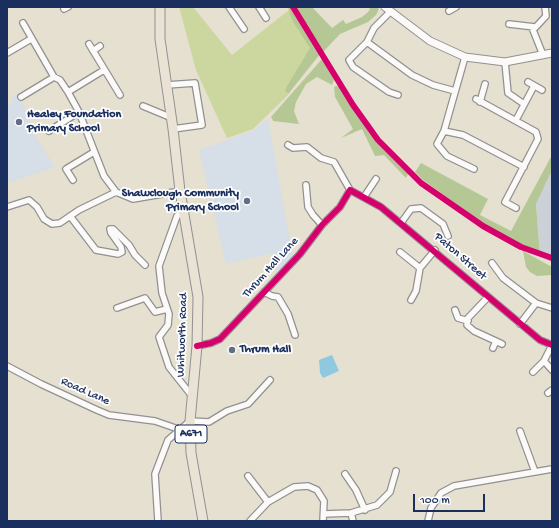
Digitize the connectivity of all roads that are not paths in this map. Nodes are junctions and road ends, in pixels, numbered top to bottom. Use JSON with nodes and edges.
{"nodes":[{"id":1,"x":160,"y":7,"type":"edge"},
{"id":2,"x":229,"y":7,"type":"edge"},
{"id":3,"x":259,"y":7,"type":"edge"},
{"id":4,"x":456,"y":7,"type":"edge"},
{"id":5,"x":544,"y":7,"type":"edge"},
{"id":6,"x":387,"y":10,"type":"edge"},
{"id":7,"x":449,"y":10,"type":"dead end"},
{"id":8,"x":266,"y":18,"type":"dead end"},
{"id":9,"x":23,"y":23,"type":"dead end"},
{"id":10,"x":509,"y":24,"type":"dead end"},
{"id":11,"x":535,"y":27,"type":"junction"},
{"id":12,"x":244,"y":29,"type":"dead end"},
{"id":13,"x":31,"y":38,"type":"junction"},
{"id":14,"x":367,"y":42,"type":"junction"},
{"id":15,"x":89,"y":44,"type":"dead end"},
{"id":16,"x":100,"y":46,"type":"dead end"},
{"id":17,"x":93,"y":51,"type":"junction"},
{"id":18,"x":7,"y":53,"type":"edge"},
{"id":19,"x":552,"y":53,"type":"edge"},
{"id":20,"x":543,"y":55,"type":"junction"},
{"id":21,"x":465,"y":57,"type":"junction"},
{"id":22,"x":505,"y":62,"type":"junction"},
{"id":23,"x":104,"y":70,"type":"junction"},
{"id":24,"x":54,"y":76,"type":"junction"},
{"id":25,"x":528,"y":82,"type":"dead end"},
{"id":26,"x":485,"y":84,"type":"dead end"},
{"id":27,"x":167,"y":85,"type":"junction"},
{"id":28,"x":534,"y":86,"type":"junction"},
{"id":29,"x":542,"y":90,"type":"dead end"},
{"id":30,"x":456,"y":91,"type":"junction"},
{"id":31,"x":68,"y":92,"type":"junction"},
{"id":32,"x":398,"y":95,"type":"dead end"},
{"id":33,"x":120,"y":96,"type":"dead end"},
{"id":34,"x":21,"y":97,"type":"dead end"},
{"id":35,"x":524,"y":104,"type":"junction"},
{"id":36,"x":143,"y":106,"type":"dead end"},
{"id":37,"x":79,"y":112,"type":"junction"},
{"id":38,"x":172,"y":118,"type":"junction"},
{"id":39,"x":516,"y":120,"type":"junction"},
{"id":40,"x":174,"y":129,"type":"junction"},
{"id":41,"x":444,"y":130,"type":"junction"},
{"id":42,"x":49,"y":131,"type":"dead end"},
{"id":43,"x":291,"y":148,"type":"dead end"},
{"id":44,"x":94,"y":152,"type":"junction"},
{"id":45,"x":524,"y":167,"type":"junction"},
{"id":46,"x":474,"y":169,"type":"dead end"},
{"id":47,"x":376,"y":179,"type":"dead end"},
{"id":48,"x":73,"y":180,"type":"dead end"},
{"id":49,"x":306,"y":184,"type":"dead end"},
{"id":50,"x":350,"y":190,"type":"junction"},
{"id":51,"x":180,"y":191,"type":"junction"},
{"id":52,"x":116,"y":192,"type":"junction"},
{"id":53,"x":364,"y":197,"type":"junction"},
{"id":54,"x":7,"y":206,"type":"edge"},
{"id":55,"x":516,"y":208,"type":"dead end"},
{"id":56,"x":183,"y":210,"type":"junction"},
{"id":57,"x":70,"y":216,"type":"junction"},
{"id":58,"x":401,"y":223,"type":"junction"},
{"id":59,"x":322,"y":225,"type":"junction"},
{"id":60,"x":448,"y":236,"type":"dead end"},
{"id":61,"x":434,"y":250,"type":"junction"},
{"id":62,"x":400,"y":252,"type":"dead end"},
{"id":63,"x":492,"y":263,"type":"dead end"},
{"id":64,"x":145,"y":265,"type":"dead end"},
{"id":65,"x":420,"y":268,"type":"junction"},
{"id":66,"x":264,"y":292,"type":"junction"},
{"id":67,"x":488,"y":297,"type":"junction"},
{"id":68,"x":411,"y":300,"type":"dead end"},
{"id":69,"x":536,"y":303,"type":"junction"},
{"id":70,"x":117,"y":308,"type":"dead end"},
{"id":71,"x":167,"y":308,"type":"junction"},
{"id":72,"x":552,"y":308,"type":"edge"},
{"id":73,"x":455,"y":310,"type":"dead end"},
{"id":74,"x":468,"y":321,"type":"junction"},
{"id":75,"x":520,"y":324,"type":"junction"},
{"id":76,"x":295,"y":335,"type":"dead end"},
{"id":77,"x":496,"y":342,"type":"junction"},
{"id":78,"x":502,"y":344,"type":"dead end"},
{"id":79,"x":552,"y":345,"type":"edge"},
{"id":80,"x":197,"y":346,"type":"junction"},
{"id":81,"x":493,"y":348,"type":"dead end"},
{"id":82,"x":544,"y":361,"type":"junction"},
{"id":83,"x":7,"y":366,"type":"edge"},
{"id":84,"x":552,"y":370,"type":"edge"},
{"id":85,"x":532,"y":372,"type":"dead end"},
{"id":86,"x":270,"y":380,"type":"dead end"},
{"id":87,"x":192,"y":396,"type":"junction"},
{"id":88,"x":190,"y":421,"type":"junction"},
{"id":89,"x":181,"y":430,"type":"junction"},
{"id":90,"x":520,"y":431,"type":"dead end"},
{"id":91,"x":552,"y":469,"type":"edge"},
{"id":92,"x":396,"y":472,"type":"dead end"},
{"id":93,"x":535,"y":472,"type":"junction"},
{"id":94,"x":345,"y":474,"type":"dead end"},
{"id":95,"x":247,"y":477,"type":"dead end"},
{"id":96,"x":268,"y":502,"type":"junction"},
{"id":97,"x":366,"y":510,"type":"junction"},
{"id":98,"x":351,"y":512,"type":"junction"},
{"id":99,"x":324,"y":514,"type":"junction"},
{"id":100,"x":158,"y":521,"type":"edge"},
{"id":101,"x":203,"y":521,"type":"edge"},
{"id":102,"x":250,"y":521,"type":"edge"},
{"id":103,"x":323,"y":521,"type":"edge"},
{"id":104,"x":353,"y":521,"type":"edge"},
{"id":105,"x":428,"y":521,"type":"edge"}],
"edges":[{"from":1,"to":27,"type":"main road","name":"Whitworth Road","number":"A671"},
{"from":2,"to":12,"type":"street"},
{"from":3,"to":8,"type":"street"},
{"from":4,"to":7,"type":"street"},
{"from":5,"to":11,"type":"street"},
{"from":6,"to":14,"type":"street"},
{"from":6,"to":21,"type":"street"},
{"from":9,"to":13,"type":"street"},
{"from":10,"to":11,"type":"street"},
{"from":11,"to":20,"type":"street"},
{"from":13,"to":18,"type":"street"},
{"from":13,"to":24,"type":"street"},
{"from":14,"to":30,"type":"street"},
{"from":14,"to":32,"type":"street"},
{"from":15,"to":17,"type":"street"},
{"from":16,"to":17,"type":"street"},
{"from":17,"to":23,"type":"street"},
{"from":19,"to":20,"type":"street"},
{"from":20,"to":22,"type":"street"},
{"from":21,"to":22,"type":"street"},
{"from":21,"to":30,"type":"street"},
{"from":22,"to":35,"type":"street"},
{"from":23,"to":31,"type":"street"},
{"from":23,"to":33,"type":"street"},
{"from":24,"to":31,"type":"street"},
{"from":24,"to":34,"type":"street"},
{"from":25,"to":28,"type":"street"},
{"from":26,"to":39,"type":"street"},
{"from":27,"to":38,"type":"main road","name":"Whitworth Road","number":"A671"},
{"from":27,"to":40,"type":"street"},
{"from":28,"to":29,"type":"street"},
{"from":28,"to":35,"type":"street"},
{"from":30,"to":41,"type":"street"},
{"from":31,"to":37,"type":"street"},
{"from":35,"to":39,"type":"street"},
{"from":36,"to":38,"type":"street"},
{"from":37,"to":42,"type":"street"},
{"from":37,"to":44,"type":"street"},
{"from":38,"to":40,"type":"main road","name":"Whitworth Road","number":"A671"},
{"from":39,"to":45,"type":"street"},
{"from":40,"to":51,"type":"main road","name":"Whitworth Road","number":"A671"},
{"from":41,"to":45,"type":"street"},
{"from":41,"to":46,"type":"street"},
{"from":43,"to":50,"type":"street"},
{"from":44,"to":48,"type":"street"},
{"from":44,"to":52,"type":"street"},
{"from":45,"to":55,"type":"street"},
{"from":47,"to":53,"type":"street"},
{"from":49,"to":59,"type":"street"},
{"from":50,"to":53,"type":"street","name":"Paton Street"},
{"from":50,"to":59,"type":"street","name":"Thrum Hall Lane"},
{"from":51,"to":52,"type":"street"},
{"from":51,"to":56,"type":"main road","name":"Whitworth Road","number":"A671"},
{"from":52,"to":57,"type":"street"},
{"from":53,"to":58,"type":"street","name":"Paton Street"},
{"from":54,"to":57,"type":"street"},
{"from":56,"to":71,"type":"street"},
{"from":56,"to":80,"type":"main road","name":"Whitworth Road","number":"A671"},
{"from":57,"to":64,"type":"street"},
{"from":58,"to":60,"type":"street"},
{"from":58,"to":61,"type":"street","name":"Paton Street"},
{"from":59,"to":66,"type":"street","name":"Thrum Hall Lane"},
{"from":61,"to":65,"type":"street"},
{"from":61,"to":67,"type":"street","name":"Paton Street"},
{"from":62,"to":65,"type":"street"},
{"from":63,"to":69,"type":"street"},
{"from":65,"to":68,"type":"street"},
{"from":66,"to":76,"type":"street"},
{"from":66,"to":80,"type":"street","name":"Thrum Hall Lane"},
{"from":67,"to":74,"type":"street"},
{"from":67,"to":75,"type":"street","name":"Paton Street"},
{"from":69,"to":72,"type":"street"},
{"from":69,"to":75,"type":"street"},
{"from":70,"to":71,"type":"street"},
{"from":71,"to":87,"type":"street"},
{"from":73,"to":74,"type":"street"},
{"from":74,"to":77,"type":"street"},
{"from":75,"to":79,"type":"street","name":"Paton Street"},
{"from":77,"to":78,"type":"street"},
{"from":77,"to":81,"type":"street"},
{"from":79,"to":82,"type":"street"},
{"from":80,"to":87,"type":"main road","name":"Whitworth Road","number":"A671"},
{"from":82,"to":84,"type":"street"},
{"from":82,"to":85,"type":"street"},
{"from":83,"to":89,"type":"street","name":"Road Lane"},
{"from":86,"to":88,"type":"street"},
{"from":87,"to":88,"type":"main road","name":"Whitworth Road","number":"A671"},
{"from":88,"to":89,"type":"street"},
{"from":88,"to":101,"type":"main road","name":"Whitworth Road","number":"A671"},
{"from":89,"to":100,"type":"street"},
{"from":90,"to":93,"type":"street"},
{"from":91,"to":93,"type":"street"},
{"from":92,"to":97,"type":"street"},
{"from":93,"to":105,"type":"street"},
{"from":94,"to":97,"type":"street"},
{"from":95,"to":96,"type":"street"},
{"from":96,"to":99,"type":"street"},
{"from":96,"to":102,"type":"street"},
{"from":97,"to":98,"type":"street"},
{"from":98,"to":99,"type":"street"},
{"from":98,"to":104,"type":"street"},
{"from":99,"to":103,"type":"street"}]}
